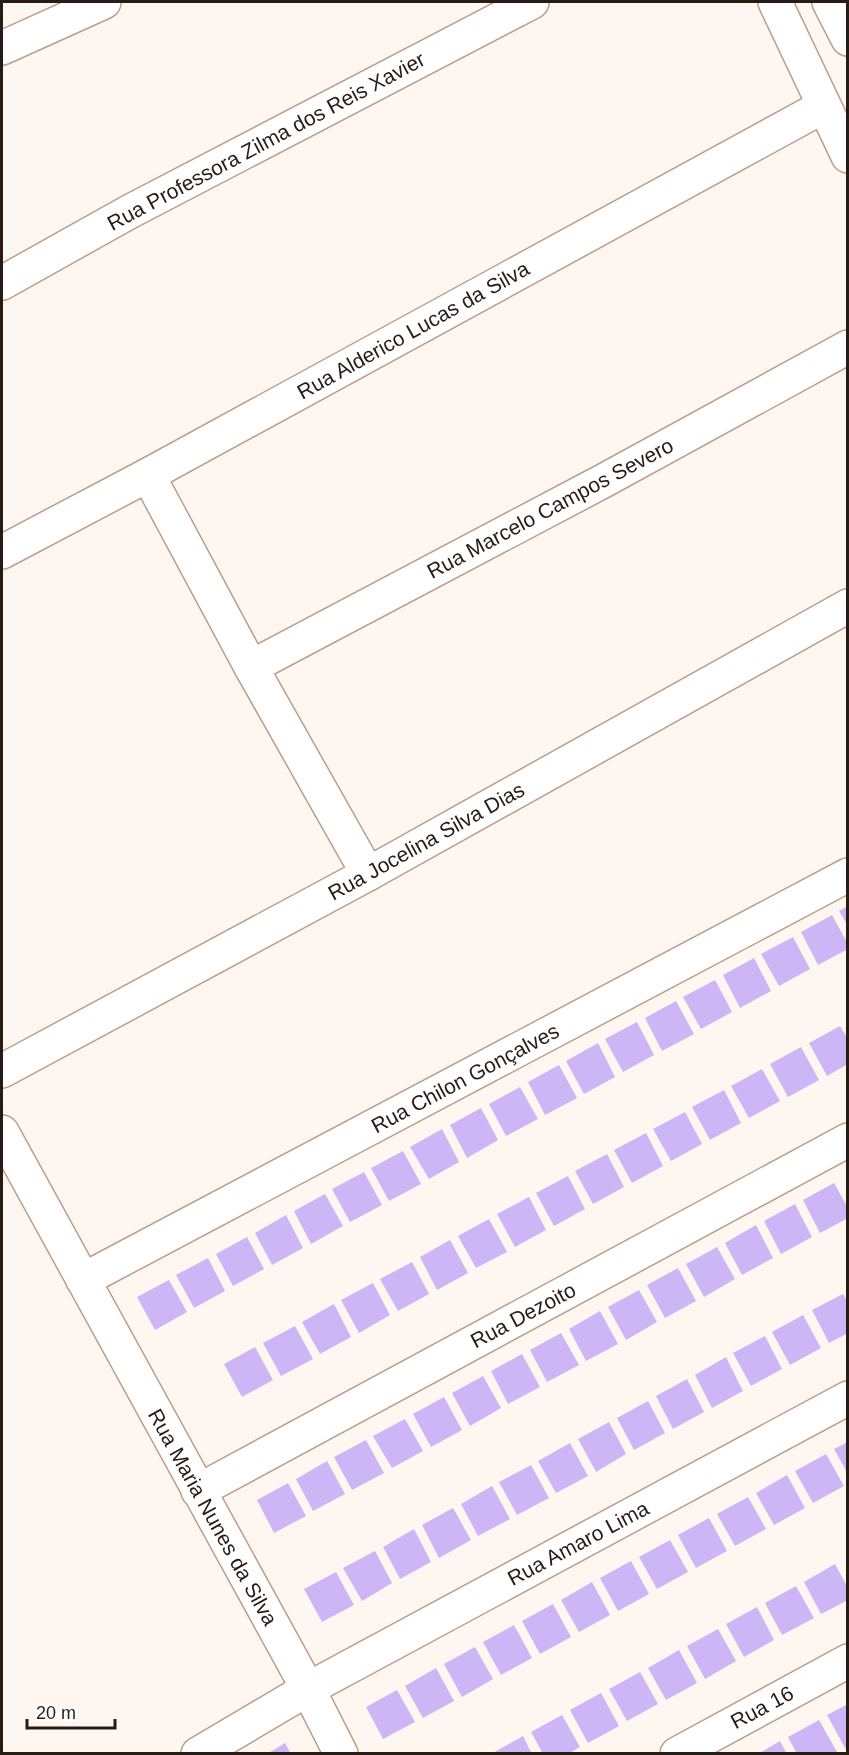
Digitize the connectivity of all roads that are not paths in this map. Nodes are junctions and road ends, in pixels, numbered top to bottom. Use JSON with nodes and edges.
{"nodes":[{"id":1,"x":104,"y":2,"type":"edge"},
{"id":2,"x":532,"y":2,"type":"edge"},
{"id":3,"x":775,"y":2,"type":"edge"},
{"id":4,"x":829,"y":2,"type":"edge"},
{"id":5,"x":848,"y":39,"type":"edge"},
{"id":6,"x":2,"y":48,"type":"edge"},
{"id":7,"x":824,"y":106,"type":"junction"},
{"id":8,"x":848,"y":156,"type":"edge"},
{"id":9,"x":2,"y":283,"type":"edge"},
{"id":10,"x":848,"y":347,"type":"edge"},
{"id":11,"x":148,"y":475,"type":"junction"},
{"id":12,"x":2,"y":552,"type":"edge"},
{"id":13,"x":848,"y":606,"type":"edge"},
{"id":14,"x":251,"y":667,"type":"junction"},
{"id":15,"x":368,"y":874,"type":"junction"},
{"id":16,"x":848,"y":875,"type":"edge"},
{"id":17,"x":2,"y":1071,"type":"edge"},
{"id":18,"x":2,"y":1132,"type":"edge"},
{"id":19,"x":848,"y":1140,"type":"edge"},
{"id":20,"x":83,"y":1280,"type":"junction"},
{"id":21,"x":848,"y":1398,"type":"edge"},
{"id":22,"x":198,"y":1491,"type":"junction"},
{"id":23,"x":848,"y":1661,"type":"edge"},
{"id":24,"x":308,"y":1689,"type":"junction"},
{"id":25,"x":198,"y":1754,"type":"edge"},
{"id":26,"x":341,"y":1754,"type":"edge"},
{"id":27,"x":677,"y":1754,"type":"edge"}],
"edges":[{"from":1,"to":6,"type":"street"},
{"from":2,"to":9,"type":"street","name":"Rua Professora Zilma dos Reis Xavier"},
{"from":3,"to":7,"type":"street"},
{"from":4,"to":5,"type":"street"},
{"from":7,"to":8,"type":"street"},
{"from":7,"to":11,"type":"street","name":"Rua Alderico Lucas da Silva"},
{"from":10,"to":14,"type":"street","name":"Rua Marcelo Campos Severo"},
{"from":11,"to":12,"type":"street","name":"Rua Alderico Lucas da Silva"},
{"from":11,"to":14,"type":"street"},
{"from":13,"to":15,"type":"street","name":"Rua Jocelina Silva Dias"},
{"from":14,"to":15,"type":"street"},
{"from":15,"to":17,"type":"street","name":"Rua Jocelina Silva Dias"},
{"from":16,"to":20,"type":"street","name":"Rua Chilon Gonçalves"},
{"from":18,"to":20,"type":"street","name":"Rua Maria Nunes da Silva"},
{"from":19,"to":22,"type":"street","name":"Rua Dezoito"},
{"from":20,"to":22,"type":"street","name":"Rua Maria Nunes da Silva"},
{"from":21,"to":24,"type":"street","name":"Rua Amaro Lima"},
{"from":22,"to":24,"type":"street","name":"Rua Maria Nunes da Silva"},
{"from":23,"to":27,"type":"street","name":"Rua 16"},
{"from":24,"to":25,"type":"street","name":"Rua Amaro Lima"},
{"from":24,"to":26,"type":"street","name":"Rua Maria Nunes da Silva"}]}
